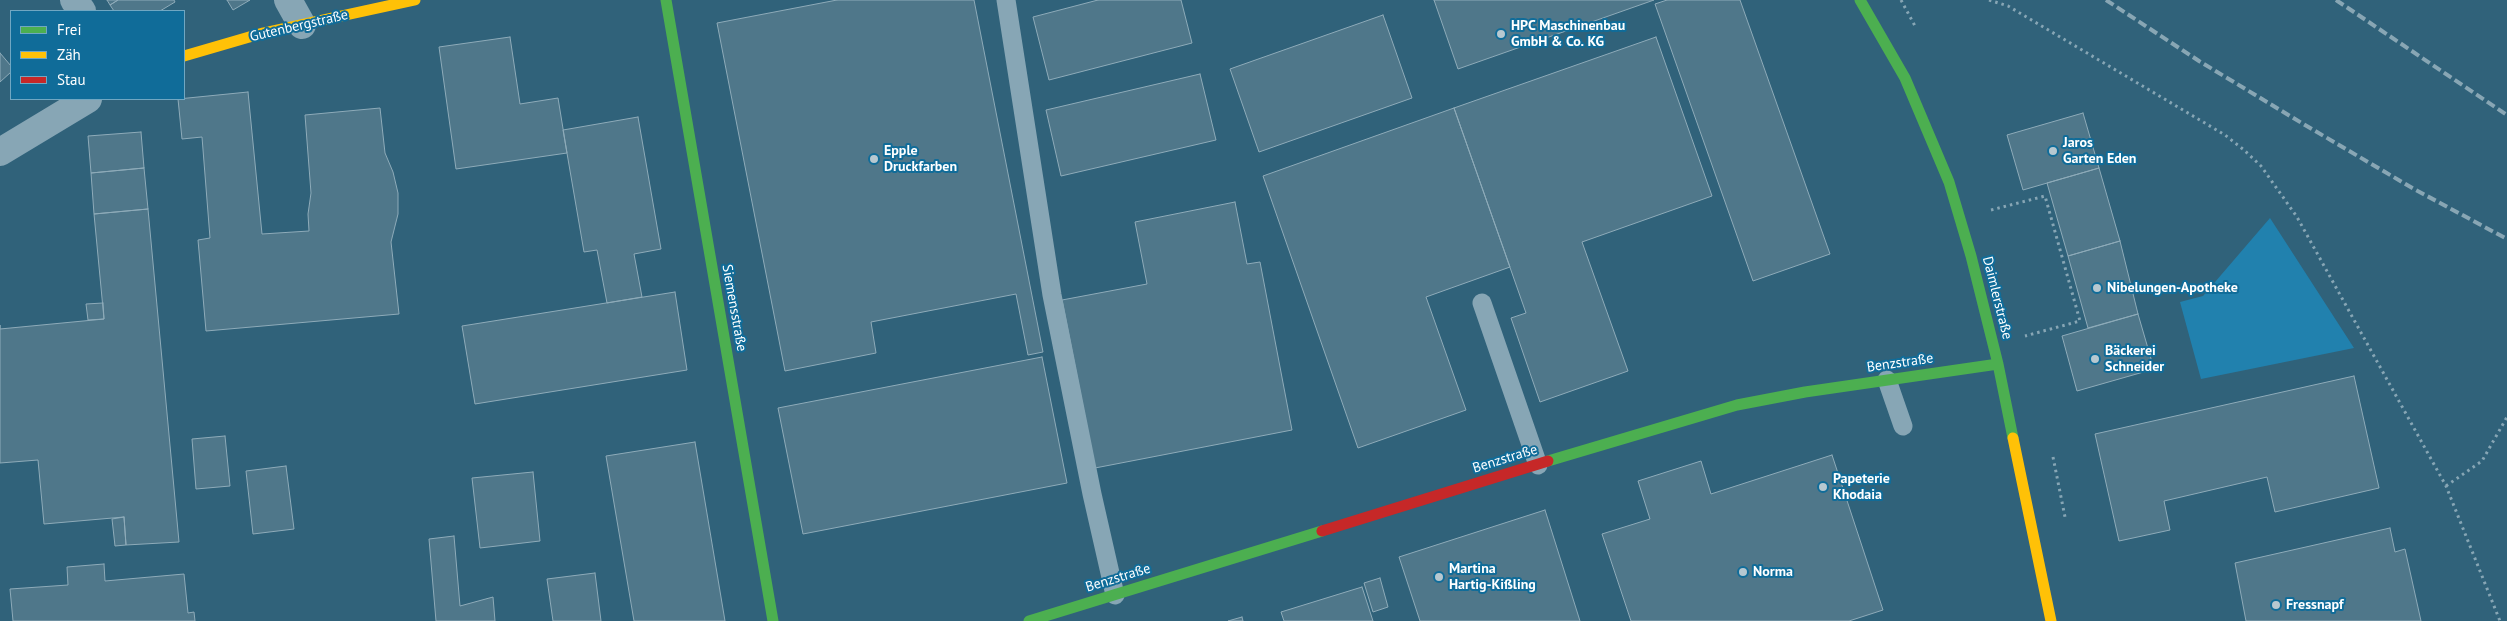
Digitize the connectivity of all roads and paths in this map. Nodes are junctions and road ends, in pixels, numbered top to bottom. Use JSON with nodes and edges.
{"nodes":[{"id":1,"x":288,"y":0,"type":"edge"},
{"id":2,"x":415,"y":0,"type":"edge"},
{"id":3,"x":666,"y":0,"type":"edge"},
{"id":4,"x":1006,"y":0,"type":"edge"},
{"id":5,"x":1860,"y":0,"type":"edge"},
{"id":6,"x":1989,"y":0,"type":"edge"},
{"id":7,"x":302,"y":25,"type":"junction"},
{"id":8,"x":185,"y":56,"type":"edge"},
{"id":9,"x":86,"y":100,"type":"edge"},
{"id":10,"x":0,"y":152,"type":"edge"},
{"id":11,"x":1991,"y":210,"type":"dead end"},
{"id":12,"x":1482,"y":303,"type":"dead end"},
{"id":13,"x":2025,"y":336,"type":"dead end"},
{"id":14,"x":1998,"y":364,"type":"junction"},
{"id":15,"x":1887,"y":380,"type":"junction"},
{"id":16,"x":2507,"y":418,"type":"edge"},
{"id":17,"x":1903,"y":426,"type":"dead end"},
{"id":18,"x":1538,"y":465,"type":"junction"},
{"id":19,"x":2446,"y":486,"type":"junction"},
{"id":20,"x":1115,"y":595,"type":"junction"},
{"id":21,"x":773,"y":621,"type":"edge"},
{"id":22,"x":1030,"y":621,"type":"edge"},
{"id":23,"x":2051,"y":621,"type":"edge"},
{"id":24,"x":2500,"y":621,"type":"edge"}],
"edges":[{"from":1,"to":7,"type":"street"},
{"from":2,"to":7,"type":"street","name":"Gutenbergstraße"},
{"from":3,"to":21,"type":"street","name":"Siemensstraße"},
{"from":4,"to":20,"type":"lane"},
{"from":5,"to":14,"type":"street","name":"Daimlerstraße"},
{"from":6,"to":19,"type":"path"},
{"from":7,"to":8,"type":"street","name":"Gutenbergstraße"},
{"from":9,"to":10,"type":"street"},
{"from":11,"to":13,"type":"path"},
{"from":12,"to":18,"type":"lane"},
{"from":14,"to":15,"type":"street","name":"Benzstraße"},
{"from":14,"to":23,"type":"street","name":"Daimlerstraße"},
{"from":15,"to":17,"type":"lane"},
{"from":15,"to":18,"type":"street","name":"Benzstraße"},
{"from":16,"to":19,"type":"path"},
{"from":18,"to":20,"type":"street","name":"Benzstraße"},
{"from":19,"to":24,"type":"path"},
{"from":20,"to":22,"type":"street","name":"Benzstraße"}]}
